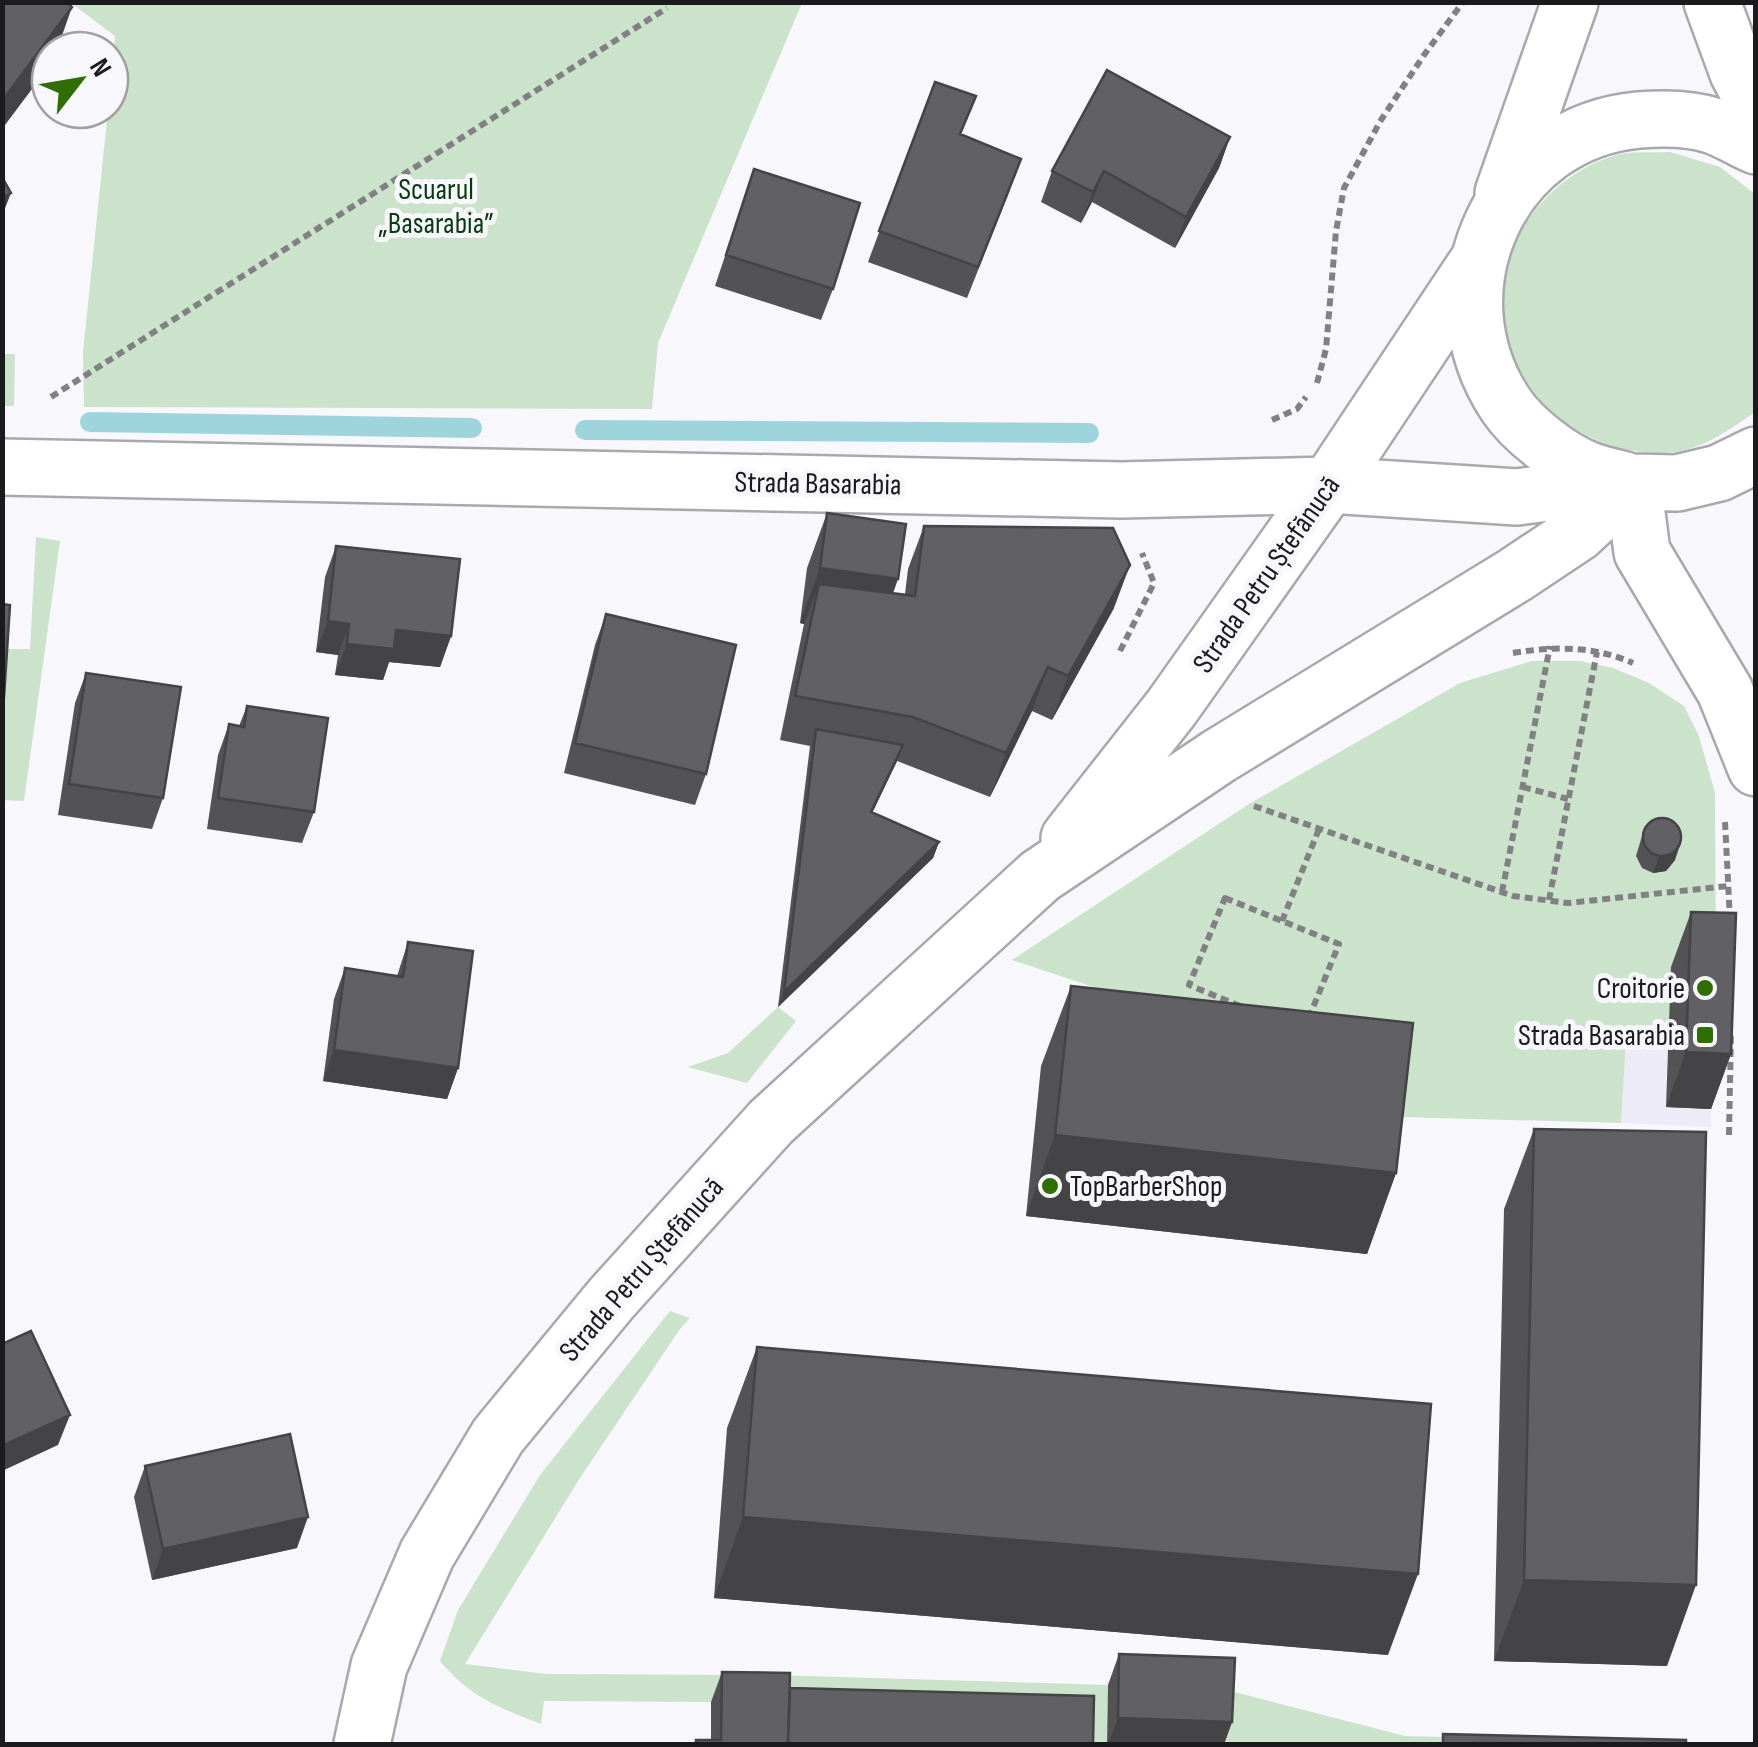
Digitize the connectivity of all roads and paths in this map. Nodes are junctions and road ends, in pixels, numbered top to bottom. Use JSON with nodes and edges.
{"nodes":[{"id":1,"x":1464,"y":2,"type":"edge"},
{"id":2,"x":1570,"y":2,"type":"edge"},
{"id":3,"x":1712,"y":2,"type":"edge"},
{"id":4,"x":667,"y":8,"type":"dead end"},
{"id":5,"x":1750,"y":81,"type":"edge"},
{"id":6,"x":1664,"y":118,"type":"junction"},
{"id":7,"x":1756,"y":146,"type":"edge"},
{"id":8,"x":1486,"y":238,"type":"junction"},
{"id":9,"x":52,"y":397,"type":"dead end"},
{"id":10,"x":1264,"y":424,"type":"dead end"},
{"id":11,"x":1756,"y":455,"type":"edge"},
{"id":12,"x":2,"y":467,"type":"edge"},
{"id":13,"x":1633,"y":482,"type":"junction"},
{"id":14,"x":1329,"y":485,"type":"junction"},
{"id":15,"x":1141,"y":550,"type":"dead end"},
{"id":16,"x":1550,"y":646,"type":"junction"},
{"id":17,"x":1120,"y":651,"type":"dead end"},
{"id":18,"x":1597,"y":652,"type":"junction"},
{"id":19,"x":1508,"y":654,"type":"dead end"},
{"id":20,"x":1638,"y":666,"type":"dead end"},
{"id":21,"x":1523,"y":787,"type":"junction"},
{"id":22,"x":1740,"y":789,"type":"edge"},
{"id":23,"x":1568,"y":799,"type":"junction"},
{"id":24,"x":1251,"y":805,"type":"dead end"},
{"id":25,"x":1319,"y":829,"type":"junction"},
{"id":26,"x":1040,"y":876,"type":"junction"},
{"id":27,"x":1728,"y":886,"type":"junction"},
{"id":28,"x":1502,"y":892,"type":"junction"},
{"id":29,"x":1548,"y":900,"type":"junction"},
{"id":30,"x":1282,"y":921,"type":"junction"},
{"id":31,"x":1730,"y":924,"type":"edge"},
{"id":32,"x":1732,"y":1019,"type":"edge"},
{"id":33,"x":1730,"y":1136,"type":"dead end"},
{"id":34,"x":362,"y":1744,"type":"edge"}],
"edges":[{"from":1,"to":10,"type":"path"},
{"from":2,"to":8,"type":"main road"},
{"from":3,"to":5,"type":"main road"},
{"from":4,"to":9,"type":"path"},
{"from":5,"to":6,"type":"main road"},
{"from":6,"to":7,"type":"main road"},
{"from":6,"to":8,"type":"main road"},
{"from":8,"to":13,"type":"main road","name":"Strada Basarabia"},
{"from":8,"to":14,"type":"main road","name":"Strada Petru Ștefănucă"},
{"from":11,"to":13,"type":"main road","name":"Strada Basarabia"},
{"from":12,"to":14,"type":"main road","name":"Strada Basarabia"},
{"from":13,"to":14,"type":"main road","name":"Strada Basarabia"},
{"from":13,"to":22,"type":"main road"},
{"from":13,"to":26,"type":"main road","name":"Strada Petru Ștefănucă"},
{"from":14,"to":26,"type":"main road","name":"Strada Petru Ștefănucă"},
{"from":15,"to":17,"type":"path"},
{"from":16,"to":18,"type":"path"},
{"from":16,"to":19,"type":"path"},
{"from":16,"to":21,"type":"path"},
{"from":18,"to":20,"type":"path"},
{"from":18,"to":23,"type":"path"},
{"from":21,"to":23,"type":"path"},
{"from":21,"to":28,"type":"path"},
{"from":22,"to":27,"type":"path"},
{"from":23,"to":29,"type":"path"},
{"from":24,"to":25,"type":"path"},
{"from":25,"to":28,"type":"path"},
{"from":25,"to":30,"type":"path"},
{"from":26,"to":34,"type":"main road","name":"Strada Petru Ștefănucă"},
{"from":27,"to":29,"type":"path"},
{"from":27,"to":31,"type":"path"},
{"from":28,"to":29,"type":"path"},
{"from":30,"to":30,"type":"path"},
{"from":32,"to":33,"type":"path"}]}
